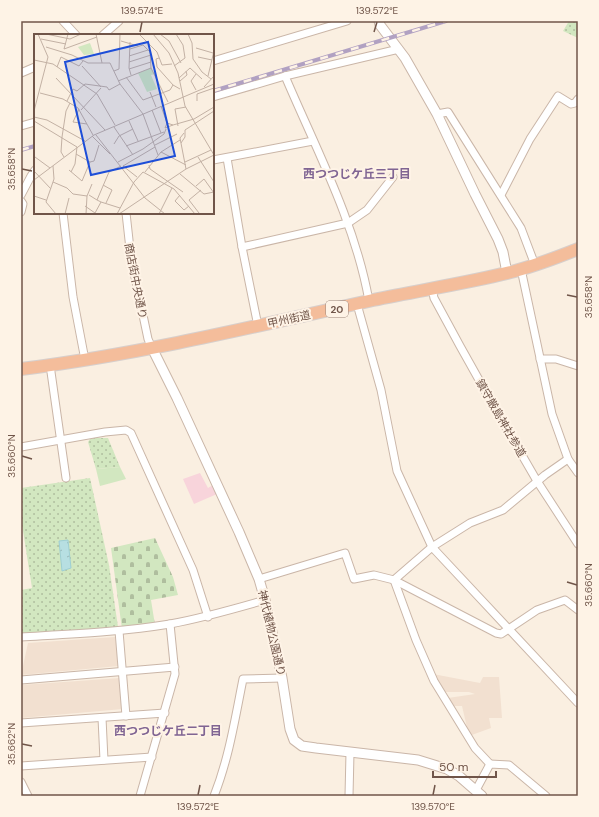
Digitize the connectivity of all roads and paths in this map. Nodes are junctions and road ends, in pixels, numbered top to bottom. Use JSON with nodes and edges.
{"nodes":[{"id":1,"x":63,"y":21,"type":"edge"},
{"id":2,"x":119,"y":21,"type":"edge"},
{"id":3,"x":347,"y":21,"type":"edge"},
{"id":4,"x":379,"y":21,"type":"edge"},
{"id":5,"x":107,"y":33,"type":"edge"},
{"id":6,"x":75,"y":34,"type":"edge"},
{"id":7,"x":399,"y":49,"type":"junction"},
{"id":8,"x":214,"y":61,"type":"edge"},
{"id":9,"x":34,"y":68,"type":"edge"},
{"id":10,"x":21,"y":72,"type":"edge"},
{"id":11,"x":285,"y":76,"type":"junction"},
{"id":12,"x":214,"y":97,"type":"edge"},
{"id":13,"x":578,"y":99,"type":"edge"},
{"id":14,"x":437,"y":114,"type":"junction"},
{"id":15,"x":34,"y":122,"type":"edge"},
{"id":16,"x":21,"y":126,"type":"edge"},
{"id":17,"x":313,"y":142,"type":"junction"},
{"id":18,"x":227,"y":158,"type":"junction"},
{"id":19,"x":214,"y":160,"type":"edge"},
{"id":20,"x":34,"y":171,"type":"edge"},
{"id":21,"x":393,"y":177,"type":"dead end"},
{"id":22,"x":34,"y":182,"type":"edge"},
{"id":23,"x":27,"y":184,"type":"junction"},
{"id":24,"x":21,"y":195,"type":"edge"},
{"id":25,"x":501,"y":196,"type":"junction"},
{"id":26,"x":21,"y":201,"type":"edge"},
{"id":27,"x":21,"y":212,"type":"edge"},
{"id":28,"x":63,"y":214,"type":"edge"},
{"id":29,"x":126,"y":214,"type":"edge"},
{"id":30,"x":348,"y":223,"type":"junction"},
{"id":31,"x":242,"y":247,"type":"junction"},
{"id":32,"x":578,"y":249,"type":"edge"},
{"id":33,"x":535,"y":265,"type":"junction"},
{"id":34,"x":521,"y":269,"type":"junction"},
{"id":35,"x":507,"y":273,"type":"junction"},
{"id":36,"x":432,"y":288,"type":"junction"},
{"id":37,"x":369,"y":301,"type":"junction"},
{"id":38,"x":356,"y":304,"type":"junction"},
{"id":39,"x":258,"y":326,"type":"junction"},
{"id":40,"x":152,"y":348,"type":"junction"},
{"id":41,"x":540,"y":359,"type":"junction"},
{"id":42,"x":85,"y":360,"type":"junction"},
{"id":43,"x":50,"y":365,"type":"junction"},
{"id":44,"x":578,"y":366,"type":"edge"},
{"id":45,"x":21,"y":369,"type":"edge"},
{"id":46,"x":60,"y":441,"type":"junction"},
{"id":47,"x":21,"y":447,"type":"edge"},
{"id":48,"x":568,"y":459,"type":"junction"},
{"id":49,"x":578,"y":473,"type":"edge"},
{"id":50,"x":66,"y":478,"type":"dead end"},
{"id":51,"x":537,"y":481,"type":"junction"},
{"id":52,"x":578,"y":544,"type":"edge"},
{"id":53,"x":432,"y":547,"type":"junction"},
{"id":54,"x":259,"y":579,"type":"junction"},
{"id":55,"x":394,"y":580,"type":"junction"},
{"id":56,"x":265,"y":600,"type":"junction"},
{"id":57,"x":578,"y":610,"type":"edge"},
{"id":58,"x":208,"y":616,"type":"junction"},
{"id":59,"x":170,"y":624,"type":"junction"},
{"id":60,"x":510,"y":628,"type":"junction"},
{"id":61,"x":119,"y":631,"type":"junction"},
{"id":62,"x":21,"y":637,"type":"edge"},
{"id":63,"x":175,"y":667,"type":"junction"},
{"id":64,"x":122,"y":671,"type":"junction"},
{"id":65,"x":282,"y":678,"type":"junction"},
{"id":66,"x":21,"y":680,"type":"edge"},
{"id":67,"x":578,"y":703,"type":"edge"},
{"id":68,"x":165,"y":713,"type":"junction"},
{"id":69,"x":126,"y":716,"type":"junction"},
{"id":70,"x":102,"y":718,"type":"junction"},
{"id":71,"x":21,"y":723,"type":"edge"},
{"id":72,"x":350,"y":753,"type":"junction"},
{"id":73,"x":152,"y":757,"type":"junction"},
{"id":74,"x":104,"y":760,"type":"junction"},
{"id":75,"x":490,"y":764,"type":"junction"},
{"id":76,"x":21,"y":766,"type":"edge"},
{"id":77,"x":21,"y":782,"type":"edge"},
{"id":78,"x":479,"y":793,"type":"edge"},
{"id":79,"x":28,"y":796,"type":"edge"},
{"id":80,"x":140,"y":796,"type":"edge"},
{"id":81,"x":214,"y":796,"type":"edge"},
{"id":82,"x":349,"y":796,"type":"edge"},
{"id":83,"x":546,"y":796,"type":"edge"}],
"edges":[{"from":1,"to":6,"type":"street"},
{"from":2,"to":5,"type":"street"},
{"from":3,"to":8,"type":"street"},
{"from":4,"to":7,"type":"street"},
{"from":7,"to":11,"type":"street"},
{"from":7,"to":14,"type":"street"},
{"from":9,"to":10,"type":"street"},
{"from":11,"to":12,"type":"street"},
{"from":11,"to":17,"type":"street"},
{"from":13,"to":25,"type":"street"},
{"from":14,"to":25,"type":"street"},
{"from":14,"to":35,"type":"street"},
{"from":15,"to":16,"type":"street"},
{"from":17,"to":18,"type":"street"},
{"from":17,"to":30,"type":"street"},
{"from":18,"to":19,"type":"street"},
{"from":18,"to":31,"type":"street"},
{"from":20,"to":23,"type":"street"},
{"from":21,"to":30,"type":"street"},
{"from":22,"to":23,"type":"street"},
{"from":23,"to":24,"type":"street"},
{"from":25,"to":33,"type":"street"},
{"from":26,"to":27,"type":"street"},
{"from":28,"to":42,"type":"street"},
{"from":29,"to":40,"type":"street","name":"商店街中央通り"},
{"from":30,"to":31,"type":"street"},
{"from":30,"to":37,"type":"street"},
{"from":31,"to":39,"type":"street"},
{"from":32,"to":33,"type":"highway","name":"甲州街道","number":"20"},
{"from":33,"to":34,"type":"highway","name":"甲州街道","number":"20"},
{"from":34,"to":35,"type":"highway","name":"甲州街道","number":"20"},
{"from":34,"to":41,"type":"street"},
{"from":35,"to":36,"type":"highway","name":"甲州街道","number":"20"},
{"from":36,"to":37,"type":"highway","name":"甲州街道","number":"20"},
{"from":36,"to":51,"type":"street","name":"鎮守厳島神社参道"},
{"from":37,"to":38,"type":"highway","name":"甲州街道","number":"20"},
{"from":38,"to":39,"type":"highway","name":"甲州街道","number":"20"},
{"from":38,"to":53,"type":"street"},
{"from":39,"to":40,"type":"highway","name":"甲州街道","number":"20"},
{"from":40,"to":42,"type":"highway","name":"甲州街道","number":"20"},
{"from":40,"to":54,"type":"street","name":"神代植物公園通り"},
{"from":41,"to":44,"type":"street"},
{"from":41,"to":48,"type":"street"},
{"from":42,"to":43,"type":"highway","name":"甲州街道","number":"20"},
{"from":43,"to":45,"type":"highway","name":"甲州街道","number":"20"},
{"from":43,"to":46,"type":"street"},
{"from":46,"to":47,"type":"street"},
{"from":46,"to":50,"type":"street"},
{"from":46,"to":58,"type":"street"},
{"from":48,"to":49,"type":"street"},
{"from":48,"to":51,"type":"street"},
{"from":51,"to":52,"type":"street","name":"鎮守厳島神社参道"},
{"from":51,"to":53,"type":"street"},
{"from":53,"to":55,"type":"street"},
{"from":53,"to":60,"type":"street"},
{"from":54,"to":55,"type":"street"},
{"from":54,"to":56,"type":"street","name":"神代植物公園通り"},
{"from":55,"to":60,"type":"street"},
{"from":55,"to":75,"type":"street"},
{"from":56,"to":58,"type":"street"},
{"from":56,"to":65,"type":"street","name":"神代植物公園通り"},
{"from":57,"to":60,"type":"street"},
{"from":58,"to":59,"type":"street"},
{"from":59,"to":61,"type":"street"},
{"from":59,"to":63,"type":"street"},
{"from":60,"to":67,"type":"street"},
{"from":61,"to":62,"type":"street"},
{"from":61,"to":64,"type":"street"},
{"from":63,"to":64,"type":"street"},
{"from":63,"to":68,"type":"street"},
{"from":64,"to":66,"type":"street"},
{"from":64,"to":69,"type":"street"},
{"from":65,"to":72,"type":"street","name":"神代植物公園通り"},
{"from":65,"to":81,"type":"street"},
{"from":68,"to":69,"type":"street"},
{"from":68,"to":73,"type":"street"},
{"from":69,"to":70,"type":"street"},
{"from":70,"to":71,"type":"street"},
{"from":70,"to":74,"type":"street"},
{"from":72,"to":78,"type":"street","name":"神代植物公園通り"},
{"from":72,"to":82,"type":"street"},
{"from":73,"to":74,"type":"street"},
{"from":73,"to":80,"type":"street"},
{"from":74,"to":76,"type":"street"},
{"from":75,"to":78,"type":"street"},
{"from":75,"to":83,"type":"street"},
{"from":77,"to":79,"type":"street"}]}
